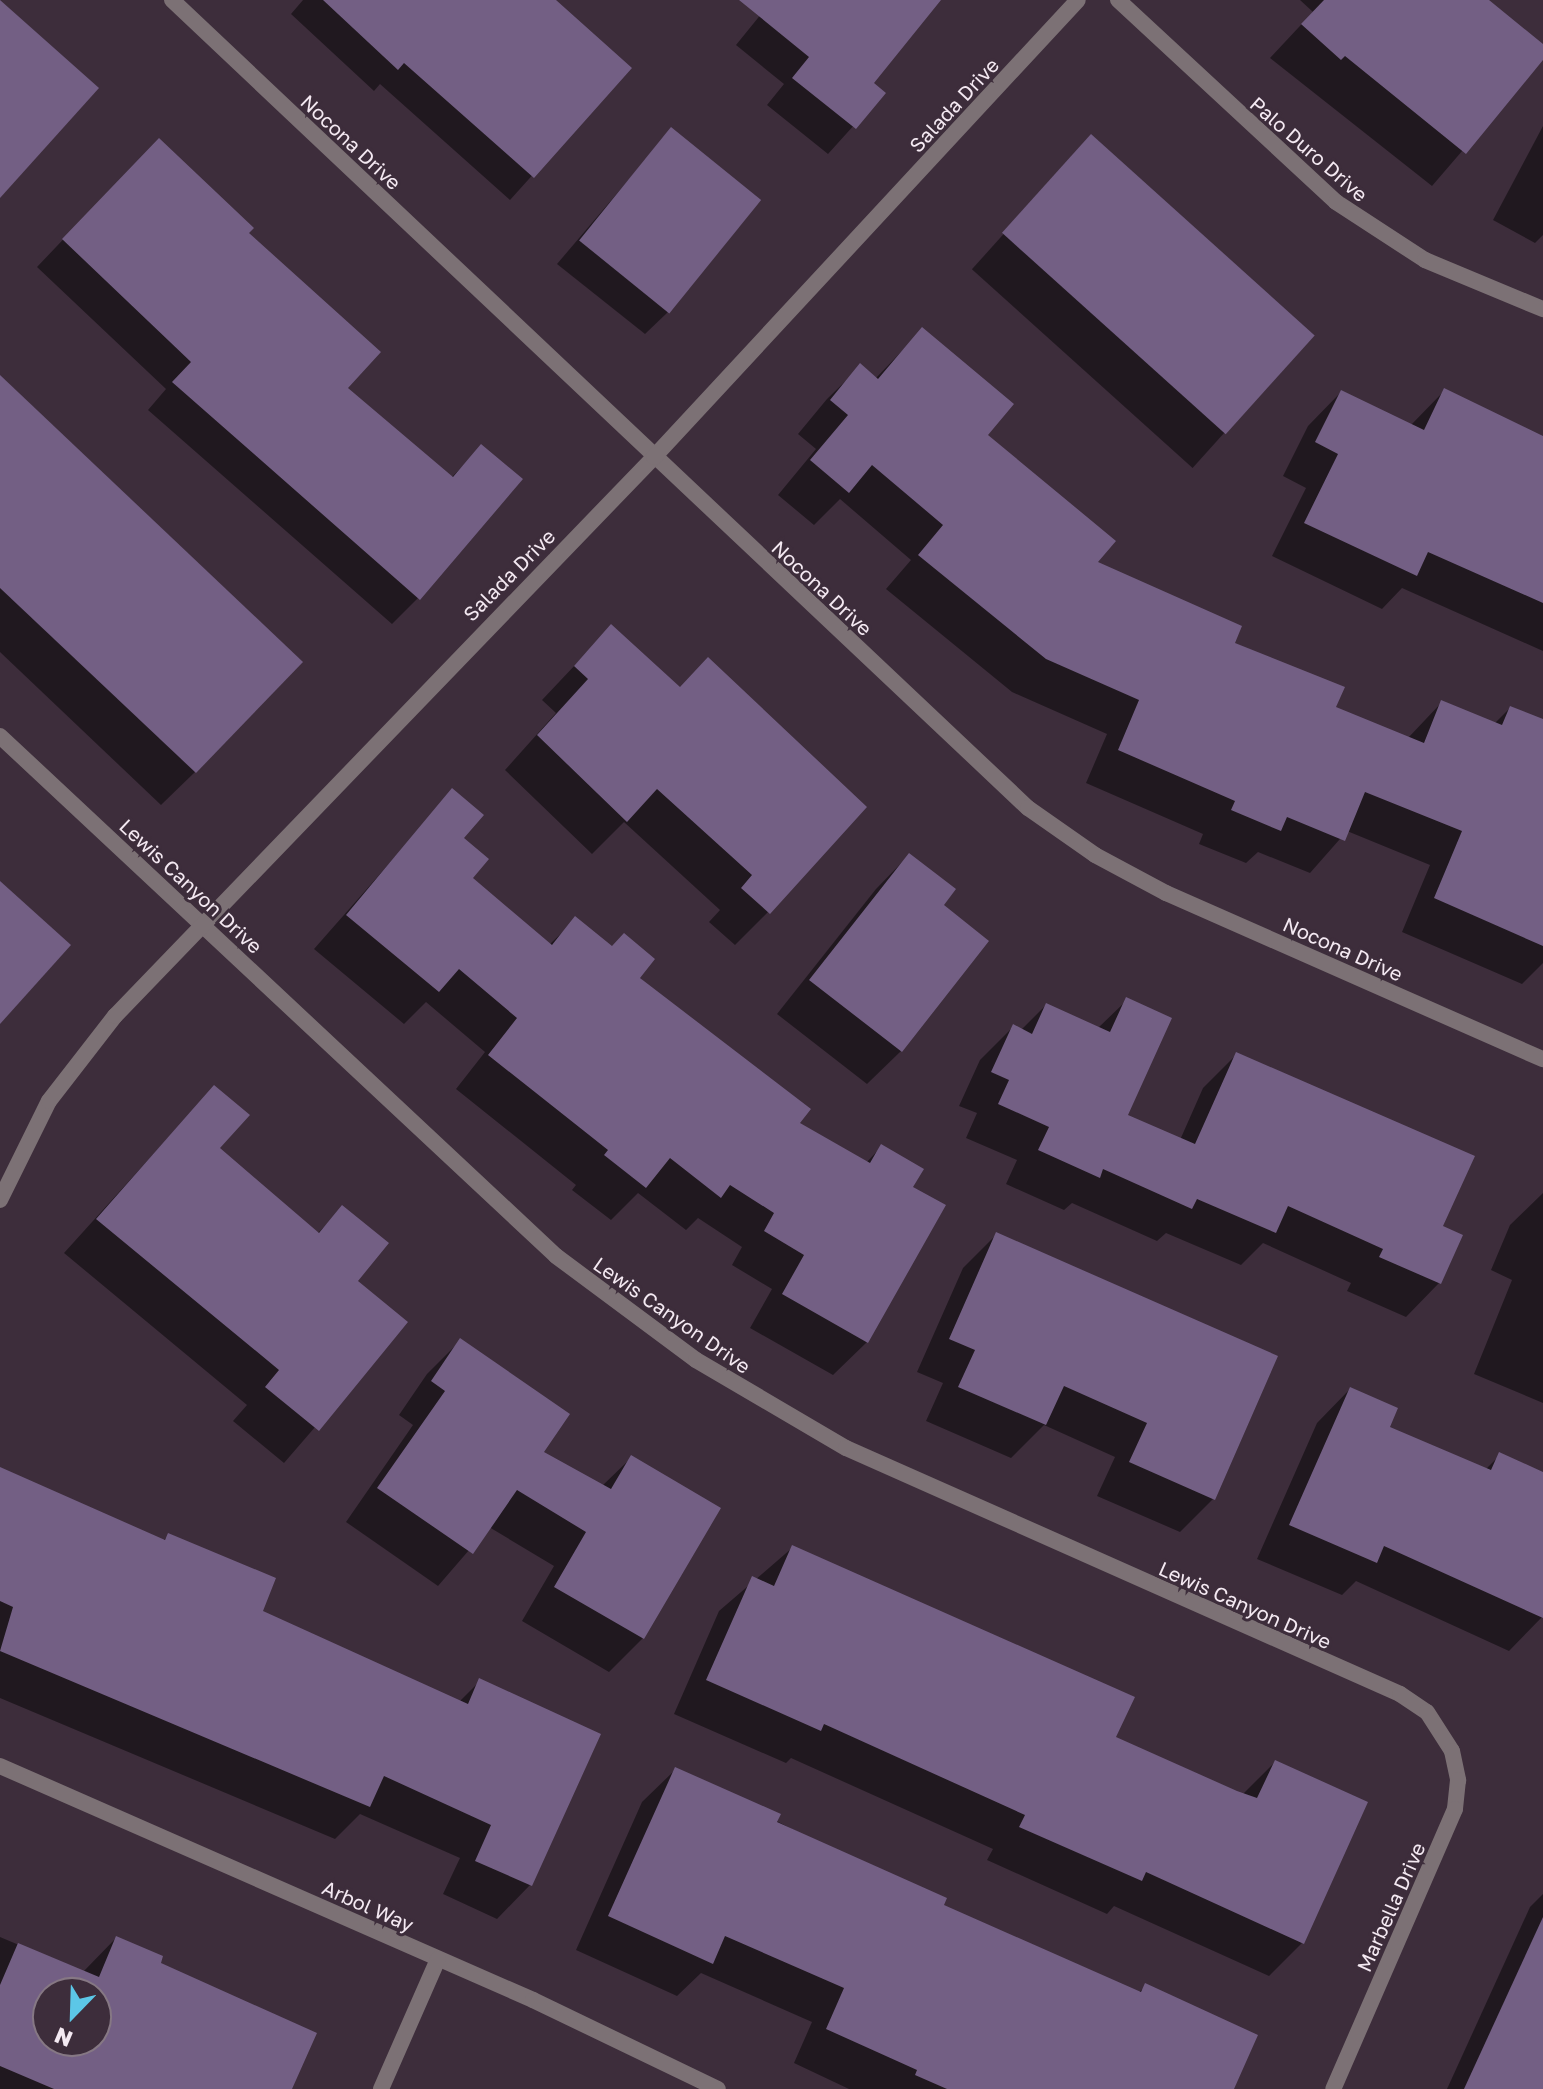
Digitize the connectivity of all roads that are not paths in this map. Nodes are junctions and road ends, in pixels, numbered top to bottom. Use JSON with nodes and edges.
{"nodes":[{"id":1,"x":172,"y":0,"type":"edge"},
{"id":2,"x":1078,"y":0,"type":"edge"},
{"id":3,"x":1118,"y":0,"type":"edge"},
{"id":4,"x":1543,"y":309,"type":"edge"},
{"id":5,"x":654,"y":457,"type":"junction"},
{"id":6,"x":0,"y":736,"type":"edge"},
{"id":7,"x":202,"y":924,"type":"junction"},
{"id":8,"x":1543,"y":1059,"type":"edge"},
{"id":9,"x":0,"y":1200,"type":"edge"},
{"id":10,"x":1446,"y":1737,"type":"joint"},
{"id":11,"x":0,"y":1766,"type":"edge"},
{"id":12,"x":438,"y":1959,"type":"junction"},
{"id":13,"x":381,"y":2089,"type":"edge"},
{"id":14,"x":718,"y":2089,"type":"edge"},
{"id":15,"x":1333,"y":2089,"type":"edge"}],
"edges":[{"from":1,"to":5,"type":"street","name":"Nocona Drive"},
{"from":2,"to":5,"type":"street","name":"Salada Drive"},
{"from":3,"to":4,"type":"street","name":"Palo Duro Drive"},
{"from":5,"to":7,"type":"street","name":"Salada Drive"},
{"from":5,"to":8,"type":"street","name":"Nocona Drive"},
{"from":6,"to":7,"type":"street","name":"Lewis Canyon Drive"},
{"from":7,"to":9,"type":"street","name":"Salada Drive"},
{"from":7,"to":10,"type":"street","name":"Lewis Canyon Drive"},
{"from":10,"to":15,"type":"street","name":"Marbella Drive"},
{"from":11,"to":12,"type":"street","name":"Arbol Way"},
{"from":12,"to":13,"type":"street"},
{"from":12,"to":14,"type":"street","name":"Arbol Way"}]}
